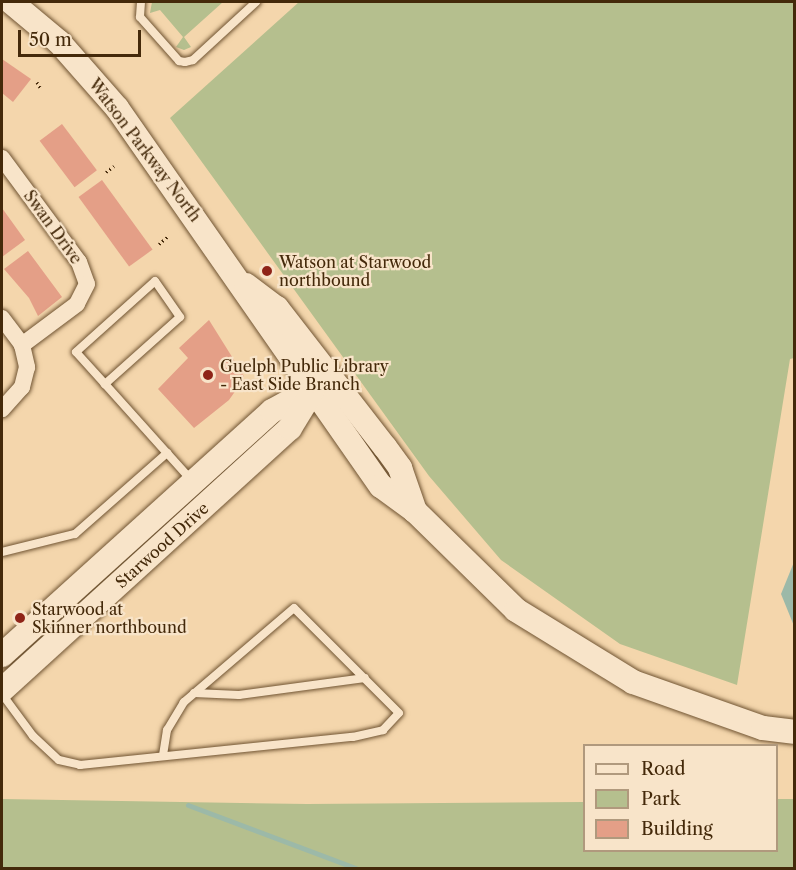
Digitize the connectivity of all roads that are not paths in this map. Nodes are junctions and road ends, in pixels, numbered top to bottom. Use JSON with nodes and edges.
{"nodes":[{"id":1,"x":11,"y":2,"type":"edge"},
{"id":2,"x":141,"y":2,"type":"edge"},
{"id":3,"x":256,"y":2,"type":"edge"},
{"id":4,"x":2,"y":158,"type":"edge"},
{"id":5,"x":242,"y":282,"type":"junction"},
{"id":6,"x":2,"y":318,"type":"edge"},
{"id":7,"x":22,"y":345,"type":"junction"},
{"id":8,"x":332,"y":378,"type":"junction"},
{"id":9,"x":105,"y":384,"type":"junction"},
{"id":10,"x":312,"y":392,"type":"junction"},
{"id":11,"x":2,"y":409,"type":"edge"},
{"id":12,"x":166,"y":453,"type":"junction"},
{"id":13,"x":193,"y":482,"type":"junction"},
{"id":14,"x":414,"y":511,"type":"junction"},
{"id":15,"x":2,"y":552,"type":"edge"},
{"id":16,"x":2,"y":655,"type":"edge"},
{"id":17,"x":365,"y":678,"type":"junction"},
{"id":18,"x":2,"y":692,"type":"edge"},
{"id":19,"x":194,"y":693,"type":"junction"},
{"id":20,"x":795,"y":732,"type":"edge"},
{"id":21,"x":163,"y":754,"type":"junction"}],
"edges":[{"from":1,"to":5,"type":"main road","name":"Watson Parkway North"},
{"from":2,"to":3,"type":"lane"},
{"from":4,"to":7,"type":"street","name":"Swan Drive"},
{"from":5,"to":8,"type":"main road","name":"Watson Parkway North"},
{"from":5,"to":10,"type":"main road","name":"Watson Parkway North"},
{"from":6,"to":7,"type":"street"},
{"from":7,"to":11,"type":"street"},
{"from":8,"to":10,"type":"main road","name":"Starwood Drive"},
{"from":8,"to":14,"type":"main road","name":"Watson Parkway North"},
{"from":9,"to":9,"type":"lane"},
{"from":9,"to":12,"type":"lane"},
{"from":10,"to":13,"type":"main road","name":"Starwood Drive"},
{"from":10,"to":14,"type":"main road","name":"Watson Parkway North"},
{"from":10,"to":18,"type":"main road","name":"Starwood Drive"},
{"from":12,"to":13,"type":"lane"},
{"from":12,"to":15,"type":"lane"},
{"from":13,"to":16,"type":"main road","name":"Starwood Drive"},
{"from":14,"to":20,"type":"main road","name":"Watson Parkway North"},
{"from":17,"to":19,"type":"lane"},
{"from":17,"to":19,"type":"lane"},
{"from":17,"to":21,"type":"lane"},
{"from":18,"to":21,"type":"lane"},
{"from":19,"to":21,"type":"lane"}]}
